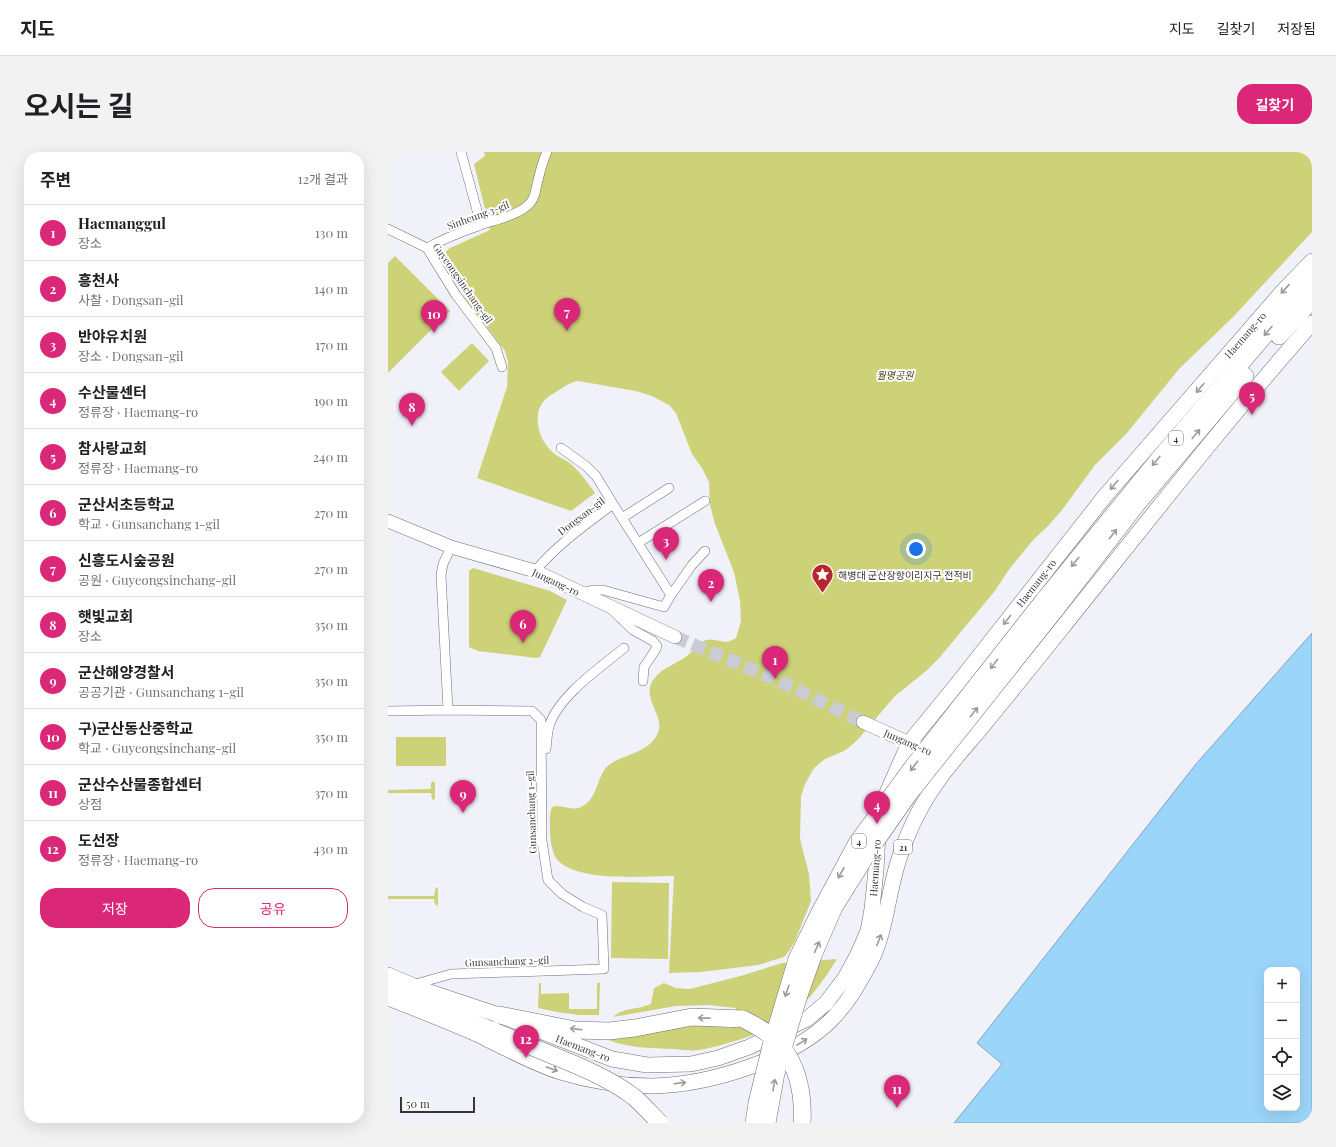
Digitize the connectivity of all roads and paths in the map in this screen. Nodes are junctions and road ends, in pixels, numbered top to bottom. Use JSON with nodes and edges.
{"nodes":[{"id":1,"x":461,"y":152,"type":"edge"},
{"id":2,"x":547,"y":152,"type":"edge"},
{"id":3,"x":481,"y":225,"type":"junction"},
{"id":4,"x":388,"y":229,"type":"edge"},
{"id":5,"x":427,"y":248,"type":"junction"},
{"id":6,"x":1312,"y":261,"type":"edge"},
{"id":7,"x":1312,"y":280,"type":"edge"},
{"id":8,"x":1312,"y":300,"type":"edge"},
{"id":9,"x":1312,"y":323,"type":"edge"},
{"id":10,"x":502,"y":367,"type":"dead end"},
{"id":11,"x":561,"y":448,"type":"dead end"},
{"id":12,"x":669,"y":488,"type":"dead end"},
{"id":13,"x":705,"y":501,"type":"dead end"},
{"id":14,"x":613,"y":504,"type":"junction"},
{"id":15,"x":622,"y":518,"type":"junction"},
{"id":16,"x":388,"y":521,"type":"edge"},
{"id":17,"x":638,"y":543,"type":"junction"},
{"id":18,"x":451,"y":547,"type":"junction"},
{"id":19,"x":705,"y":550,"type":"dead end"},
{"id":20,"x":535,"y":571,"type":"junction"},
{"id":21,"x":581,"y":593,"type":"junction"},
{"id":22,"x":671,"y":595,"type":"junction"},
{"id":23,"x":1049,"y":605,"type":"junction"},
{"id":24,"x":608,"y":606,"type":"junction"},
{"id":25,"x":675,"y":637,"type":"tunnel mouth"},
{"id":26,"x":624,"y":648,"type":"dead end"},
{"id":27,"x":643,"y":681,"type":"dead end"},
{"id":28,"x":958,"y":683,"type":"junction"},
{"id":29,"x":448,"y":710,"type":"junction"},
{"id":30,"x":388,"y":711,"type":"edge"},
{"id":31,"x":991,"y":716,"type":"junction"},
{"id":32,"x":864,"y":722,"type":"tunnel mouth"},
{"id":33,"x":909,"y":743,"type":"junction"},
{"id":34,"x":954,"y":761,"type":"junction"},
{"id":35,"x":541,"y":807,"type":"junction"},
{"id":36,"x":604,"y":969,"type":"joint"},
{"id":37,"x":388,"y":975,"type":"edge"},
{"id":38,"x":412,"y":985,"type":"junction"},
{"id":39,"x":388,"y":988,"type":"edge"},
{"id":40,"x":388,"y":998,"type":"edge"},
{"id":41,"x":499,"y":1015,"type":"junction"},
{"id":42,"x":660,"y":1123,"type":"edge"},
{"id":43,"x":754,"y":1123,"type":"edge"},
{"id":44,"x":767,"y":1123,"type":"edge"},
{"id":45,"x":802,"y":1123,"type":"edge"}],
"edges":[{"from":1,"to":3,"type":"street"},
{"from":2,"to":3,"type":"street","name":"Sinheung 3-gil"},
{"from":3,"to":5,"type":"street","name":"Sinheung 3-gil"},
{"from":4,"to":5,"type":"street","name":"Guyeongsinchang-gil"},
{"from":5,"to":10,"type":"street","name":"Guyeongsinchang-gil"},
{"from":6,"to":28,"type":"main road","name":"Haemang-ro","one_way":true},
{"from":7,"to":23,"type":"highway","number":"4","one_way":true},
{"from":23,"to":8,"type":"highway","number":"4","one_way":true},
{"from":9,"to":31,"type":"main road","name":"Haemang-ro","number":"21"},
{"from":11,"to":14,"type":"street"},
{"from":12,"to":15,"type":"street"},
{"from":13,"to":17,"type":"street"},
{"from":14,"to":15,"type":"street","name":"Dongsan-gil"},
{"from":14,"to":20,"type":"street","name":"Dongsan-gil"},
{"from":15,"to":17,"type":"street","name":"Dongsan-gil"},
{"from":16,"to":18,"type":"street","name":"Jungang-ro"},
{"from":17,"to":22,"type":"street","name":"Dongsan-gil"},
{"from":18,"to":20,"type":"street","name":"Jungang-ro"},
{"from":18,"to":29,"type":"street"},
{"from":19,"to":22,"type":"street"},
{"from":20,"to":21,"type":"street","name":"Jungang-ro"},
{"from":21,"to":22,"type":"street"},
{"from":21,"to":24,"type":"street","name":"Jungang-ro"},
{"from":23,"to":43,"type":"highway","number":"4","one_way":true,"bridge":true},
{"from":44,"to":23,"type":"highway","number":"4","one_way":true,"bridge":true},
{"from":24,"to":25,"type":"street","name":"Jungang-ro"},
{"from":24,"to":27,"type":"street"},
{"from":26,"to":35,"type":"street"},
{"from":28,"to":31,"type":"main road"},
{"from":28,"to":33,"type":"main road","name":"Haemang-ro"},
{"from":29,"to":30,"type":"street","name":"Gunsanchang 1-gil"},
{"from":29,"to":35,"type":"street","name":"Gunsanchang 1-gil"},
{"from":31,"to":34,"type":"main road","name":"Haemang-ro","number":"21"},
{"from":32,"to":33,"type":"street","name":"Jungang-ro"},
{"from":33,"to":34,"type":"street","name":"Jungang-ro"},
{"from":33,"to":41,"type":"main road","name":"Haemang-ro"},
{"from":40,"to":34,"type":"main road","name":"Haemang-ro","number":"21","one_way":true},
{"from":35,"to":36,"type":"street","name":"Gunsanchang 1-gil"},
{"from":36,"to":38,"type":"street","name":"Gunsanchang 2-gil"},
{"from":37,"to":38,"type":"main road","name":"Haemang-ro"},
{"from":38,"to":41,"type":"main road","name":"Haemang-ro"},
{"from":39,"to":42,"type":"highway","bridge":true},
{"from":45,"to":41,"type":"highway","one_way":true,"bridge":true}]}
